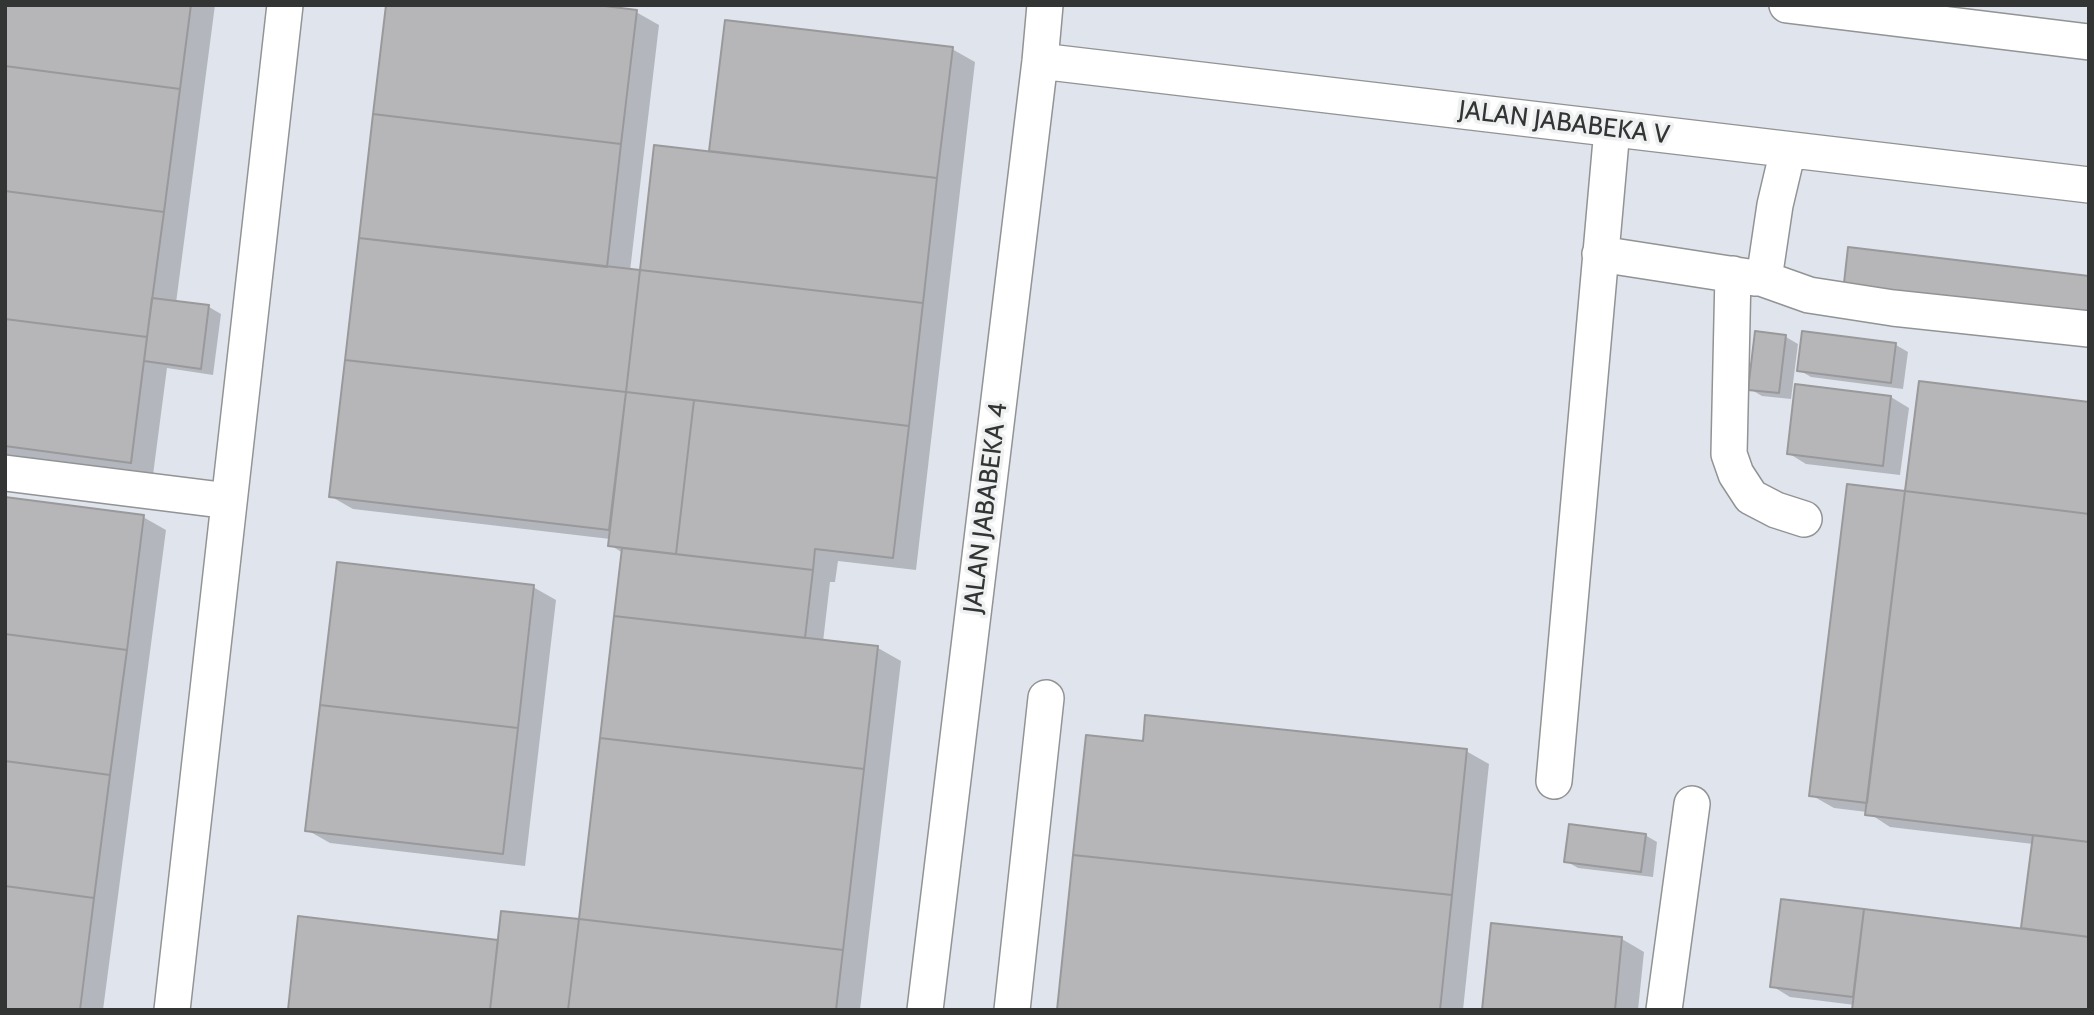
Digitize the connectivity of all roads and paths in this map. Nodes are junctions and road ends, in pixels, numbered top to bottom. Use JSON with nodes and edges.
{"nodes":[{"id":1,"x":285,"y":5,"type":"edge"},
{"id":2,"x":1045,"y":5,"type":"edge"},
{"id":3,"x":1805,"y":6,"type":"edge"},
{"id":4,"x":2089,"y":42,"type":"edge"},
{"id":5,"x":1040,"y":61,"type":"junction"},
{"id":6,"x":1612,"y":129,"type":"junction"},
{"id":7,"x":1788,"y":149,"type":"junction"},
{"id":8,"x":2089,"y":185,"type":"edge"},
{"id":9,"x":1600,"y":254,"type":"junction"},
{"id":10,"x":1748,"y":277,"type":"junction"},
{"id":11,"x":2089,"y":329,"type":"edge"},
{"id":12,"x":5,"y":473,"type":"edge"},
{"id":13,"x":229,"y":501,"type":"junction"},
{"id":14,"x":1804,"y":519,"type":"dead end"},
{"id":15,"x":1046,"y":698,"type":"dead end"},
{"id":16,"x":1554,"y":781,"type":"dead end"},
{"id":17,"x":1692,"y":804,"type":"dead end"},
{"id":18,"x":172,"y":1010,"type":"edge"},
{"id":19,"x":925,"y":1010,"type":"edge"},
{"id":20,"x":1012,"y":1010,"type":"edge"},
{"id":21,"x":1664,"y":1010,"type":"edge"}],
"edges":[{"from":1,"to":13,"type":"street"},
{"from":2,"to":5,"type":"street","name":"JALAN JABABEKA 4"},
{"from":3,"to":4,"type":"street"},
{"from":5,"to":6,"type":"street","name":"JALAN JABABEKA V"},
{"from":5,"to":19,"type":"street","name":"JALAN JABABEKA 4"},
{"from":6,"to":7,"type":"street","name":"JALAN JABABEKA V"},
{"from":6,"to":9,"type":"street"},
{"from":7,"to":8,"type":"street","name":"JALAN JABABEKA V"},
{"from":7,"to":10,"type":"street"},
{"from":9,"to":10,"type":"street"},
{"from":9,"to":16,"type":"street"},
{"from":10,"to":11,"type":"street"},
{"from":10,"to":14,"type":"street"},
{"from":12,"to":13,"type":"street"},
{"from":13,"to":18,"type":"street"},
{"from":15,"to":20,"type":"street"},
{"from":17,"to":21,"type":"street"}]}
